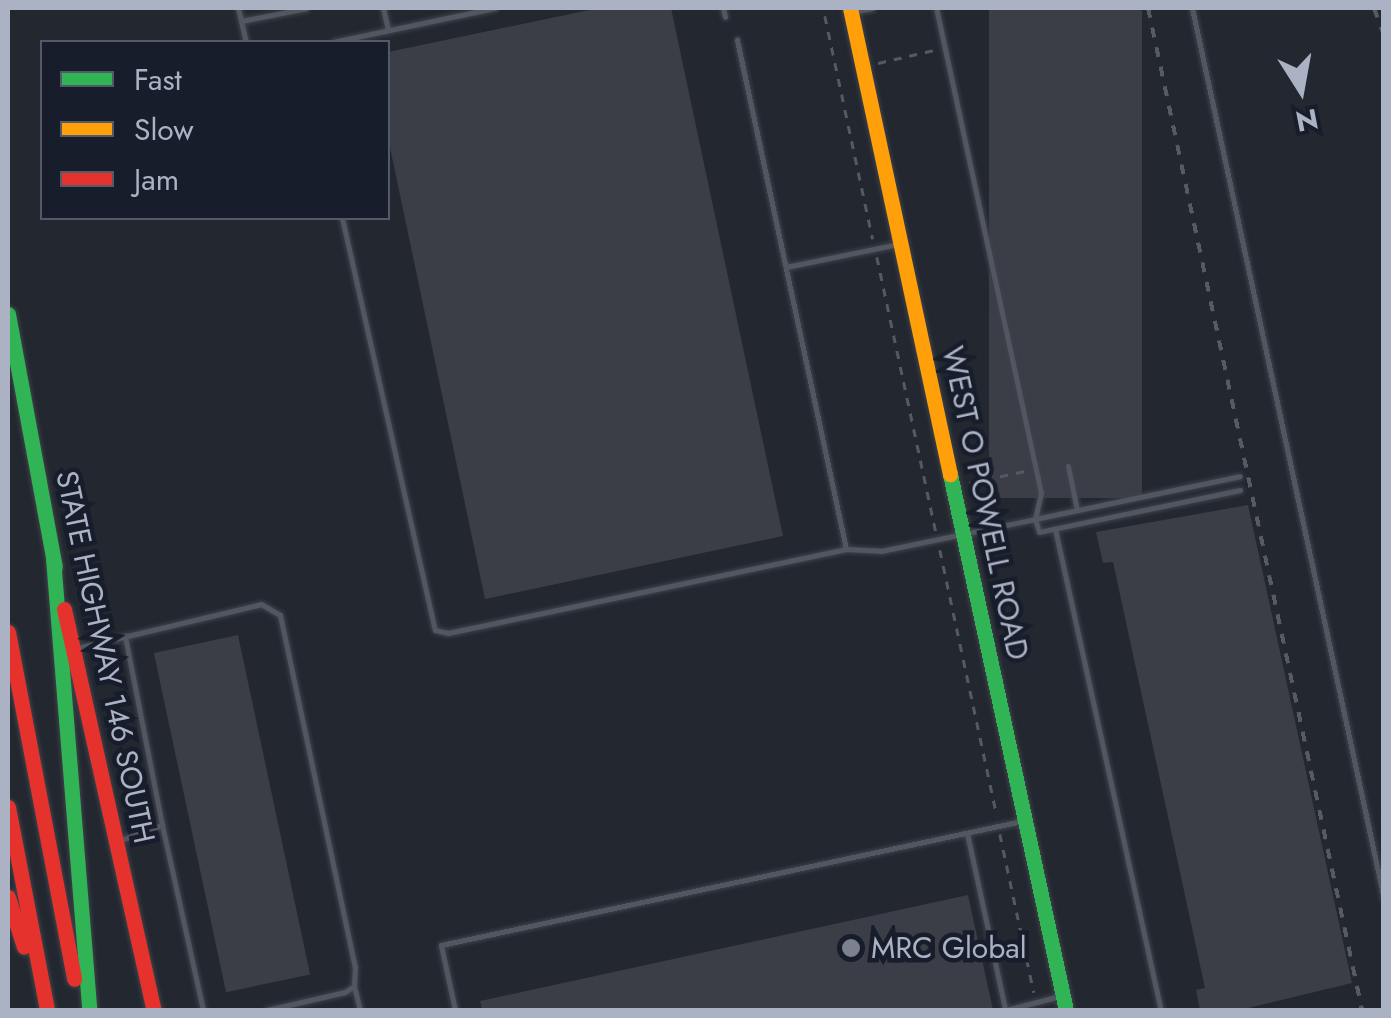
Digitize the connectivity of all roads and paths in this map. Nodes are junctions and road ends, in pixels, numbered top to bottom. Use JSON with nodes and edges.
{"nodes":[{"id":1,"x":238,"y":8,"type":"edge"},
{"id":2,"x":307,"y":8,"type":"edge"},
{"id":3,"x":383,"y":8,"type":"edge"},
{"id":4,"x":495,"y":8,"type":"edge"},
{"id":5,"x":723,"y":8,"type":"edge"},
{"id":6,"x":873,"y":8,"type":"edge"},
{"id":7,"x":936,"y":8,"type":"edge"},
{"id":8,"x":1192,"y":8,"type":"edge"},
{"id":9,"x":850,"y":10,"type":"edge"},
{"id":10,"x":826,"y":16,"type":"dead end"},
{"id":11,"x":725,"y":17,"type":"dead end"},
{"id":12,"x":241,"y":22,"type":"junction"},
{"id":13,"x":388,"y":30,"type":"junction"},
{"id":14,"x":246,"y":40,"type":"edge"},
{"id":15,"x":342,"y":40,"type":"edge"},
{"id":16,"x":737,"y":40,"type":"dead end"},
{"id":17,"x":945,"y":48,"type":"junction"},
{"id":18,"x":863,"y":66,"type":"junction"},
{"id":19,"x":342,"y":220,"type":"edge"},
{"id":20,"x":901,"y":244,"type":"junction"},
{"id":21,"x":875,"y":249,"type":"junction"},
{"id":22,"x":786,"y":267,"type":"junction"},
{"id":23,"x":8,"y":314,"type":"edge"},
{"id":24,"x":1068,"y":466,"type":"dead end"},
{"id":25,"x":1036,"y":468,"type":"junction"},
{"id":26,"x":1240,"y":476,"type":"dead end"},
{"id":27,"x":953,"y":486,"type":"junction"},
{"id":28,"x":1240,"y":490,"type":"dead end"},
{"id":29,"x":1077,"y":510,"type":"junction"},
{"id":30,"x":1035,"y":519,"type":"junction"},
{"id":31,"x":1055,"y":529,"type":"junction"},
{"id":32,"x":963,"y":534,"type":"junction"},
{"id":33,"x":938,"y":540,"type":"junction"},
{"id":34,"x":846,"y":549,"type":"junction"},
{"id":35,"x":53,"y":558,"type":"junction"},
{"id":36,"x":8,"y":632,"type":"edge"},
{"id":37,"x":125,"y":636,"type":"junction"},
{"id":38,"x":73,"y":648,"type":"junction"},
{"id":39,"x":8,"y":807,"type":"edge"},
{"id":40,"x":1025,"y":820,"type":"junction"},
{"id":41,"x":162,"y":825,"type":"junction"},
{"id":42,"x":999,"y":827,"type":"junction"},
{"id":43,"x":968,"y":834,"type":"junction"},
{"id":44,"x":116,"y":841,"type":"junction"},
{"id":45,"x":8,"y":897,"type":"edge"},
{"id":46,"x":1384,"y":899,"type":"edge"},
{"id":47,"x":354,"y":986,"type":"junction"},
{"id":48,"x":1036,"y":1002,"type":"junction"},
{"id":49,"x":1064,"y":1003,"type":"edge"},
{"id":50,"x":46,"y":1010,"type":"edge"},
{"id":51,"x":80,"y":1010,"type":"edge"},
{"id":52,"x":89,"y":1010,"type":"edge"},
{"id":53,"x":154,"y":1010,"type":"edge"},
{"id":54,"x":203,"y":1010,"type":"edge"},
{"id":55,"x":267,"y":1010,"type":"edge"},
{"id":56,"x":360,"y":1010,"type":"edge"},
{"id":57,"x":456,"y":1010,"type":"edge"},
{"id":58,"x":1005,"y":1010,"type":"edge"},
{"id":59,"x":1161,"y":1010,"type":"edge"}],
"edges":[{"from":1,"to":12,"type":"lane"},
{"from":2,"to":12,"type":"lane"},
{"from":3,"to":13,"type":"lane"},
{"from":4,"to":13,"type":"lane"},
{"from":5,"to":11,"type":"lane"},
{"from":6,"to":9,"type":"lane"},
{"from":7,"to":17,"type":"lane"},
{"from":8,"to":46,"type":"lane"},
{"from":9,"to":18,"type":"main road","name":"WEST O POWELL ROAD"},
{"from":10,"to":21,"type":"path"},
{"from":12,"to":14,"type":"lane"},
{"from":13,"to":15,"type":"lane"},
{"from":16,"to":22,"type":"lane"},
{"from":17,"to":18,"type":"path"},
{"from":17,"to":25,"type":"lane"},
{"from":18,"to":20,"type":"main road","name":"WEST O POWELL ROAD"},
{"from":19,"to":34,"type":"lane"},
{"from":20,"to":21,"type":"lane"},
{"from":20,"to":27,"type":"main road","name":"WEST O POWELL ROAD"},
{"from":21,"to":22,"type":"lane"},
{"from":21,"to":33,"type":"path"},
{"from":22,"to":34,"type":"lane"},
{"from":23,"to":35,"type":"main road","name":"STATE HIGHWAY 146 SOUTH"},
{"from":24,"to":29,"type":"lane"},
{"from":25,"to":27,"type":"path"},
{"from":25,"to":30,"type":"lane"},
{"from":26,"to":29,"type":"lane"},
{"from":27,"to":32,"type":"main road","name":"WEST O POWELL ROAD"},
{"from":28,"to":31,"type":"lane"},
{"from":29,"to":30,"type":"lane"},
{"from":30,"to":31,"type":"lane"},
{"from":30,"to":32,"type":"lane"},
{"from":31,"to":59,"type":"lane"},
{"from":32,"to":33,"type":"lane"},
{"from":32,"to":40,"type":"main road","name":"WEST O POWELL ROAD"},
{"from":33,"to":34,"type":"lane"},
{"from":33,"to":42,"type":"path"},
{"from":35,"to":38,"type":"main road","name":"STATE HIGHWAY 146 SOUTH"},
{"from":35,"to":52,"type":"main road"},
{"from":36,"to":51,"type":"main road"},
{"from":37,"to":38,"type":"lane"},
{"from":37,"to":41,"type":"lane"},
{"from":37,"to":47,"type":"lane"},
{"from":38,"to":44,"type":"main road","name":"STATE HIGHWAY 146 SOUTH"},
{"from":39,"to":50,"type":"main road"},
{"from":40,"to":42,"type":"lane"},
{"from":40,"to":49,"type":"main road","name":"WEST O POWELL ROAD"},
{"from":41,"to":44,"type":"lane"},
{"from":41,"to":54,"type":"lane"},
{"from":42,"to":43,"type":"lane"},
{"from":42,"to":48,"type":"path"},
{"from":43,"to":57,"type":"lane"},
{"from":43,"to":58,"type":"lane"},
{"from":44,"to":53,"type":"main road","name":"STATE HIGHWAY 146 SOUTH"},
{"from":45,"to":50,"type":"main road"},
{"from":47,"to":55,"type":"lane"},
{"from":47,"to":56,"type":"lane"},
{"from":48,"to":49,"type":"lane"},
{"from":48,"to":58,"type":"lane"}]}
